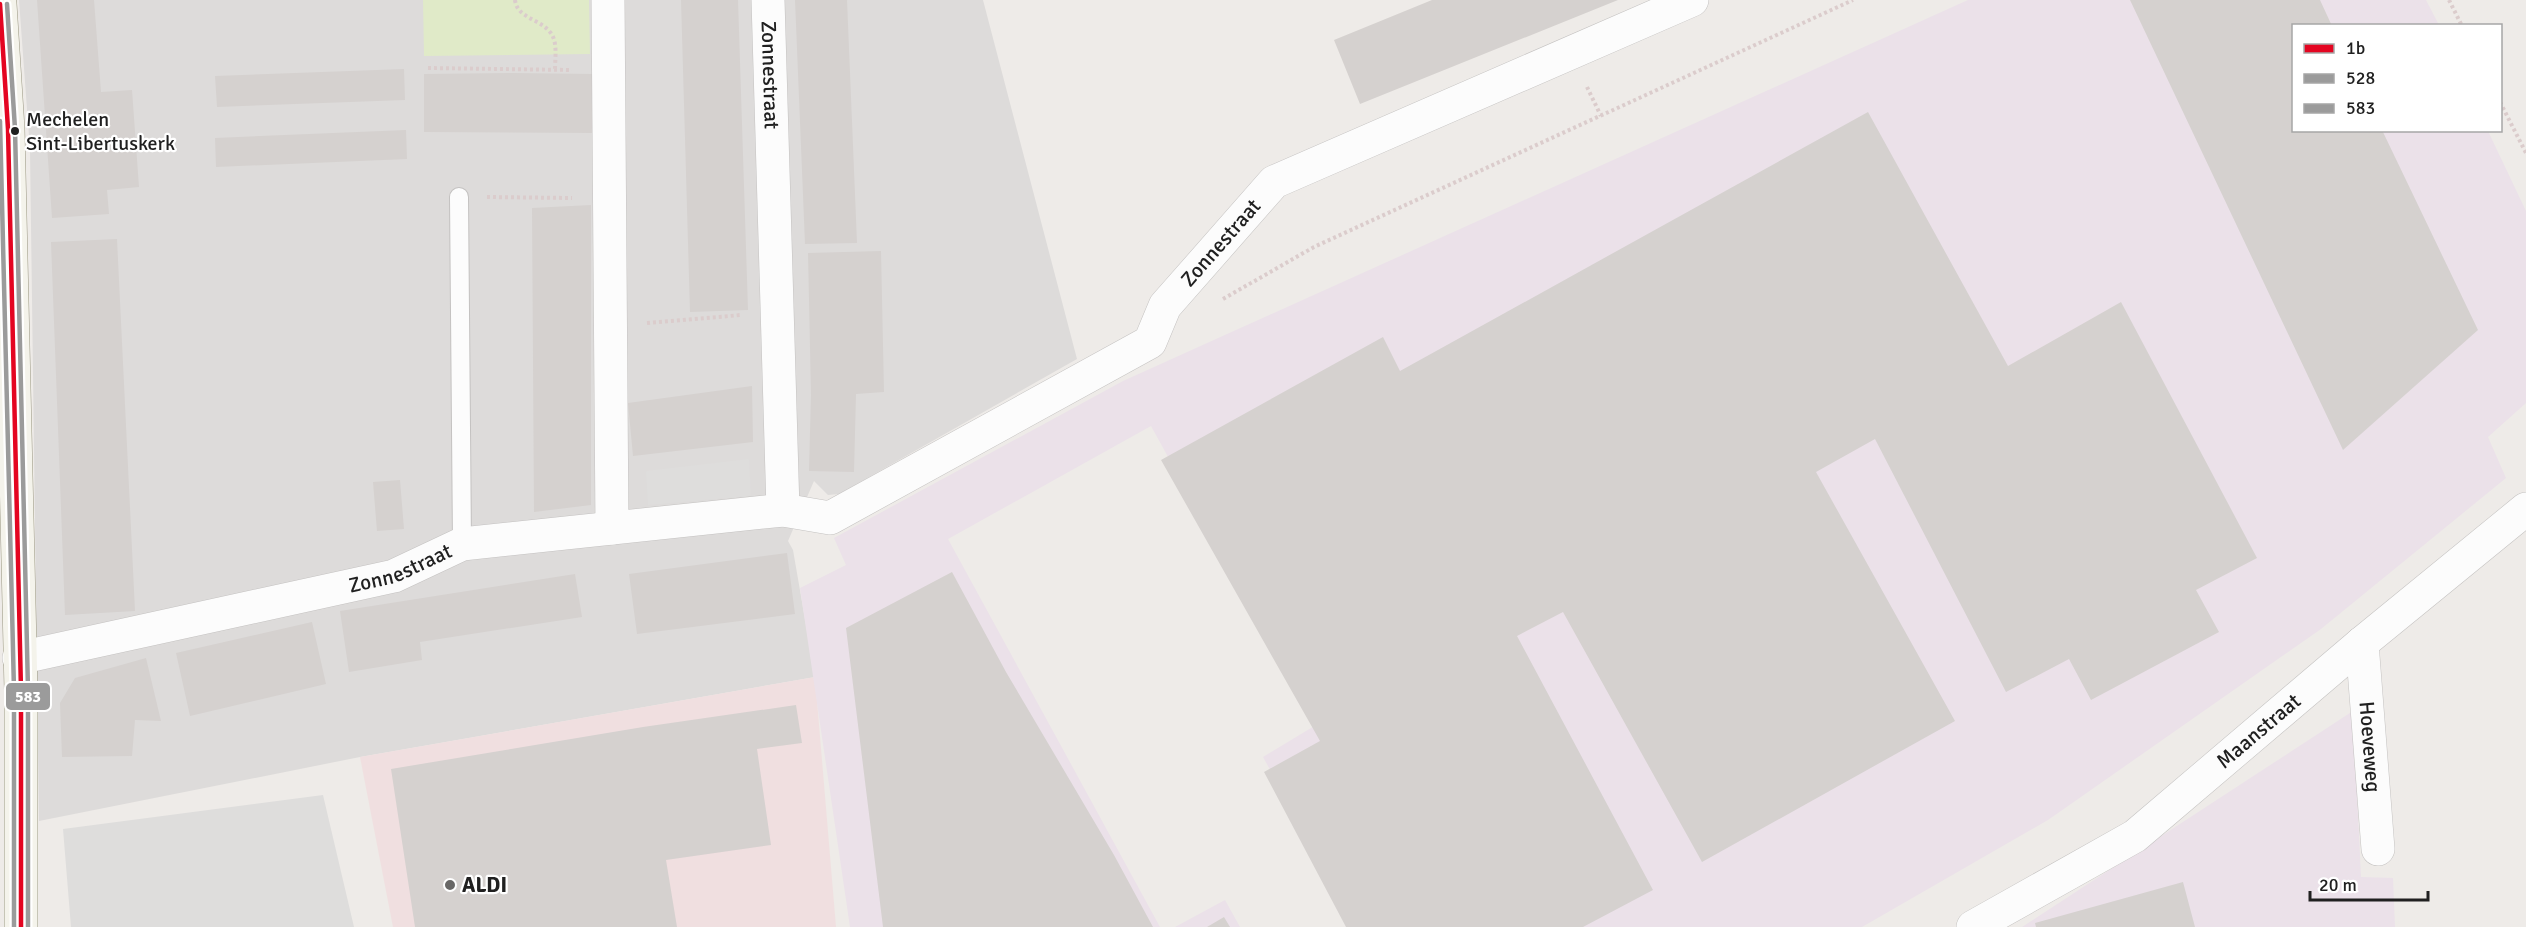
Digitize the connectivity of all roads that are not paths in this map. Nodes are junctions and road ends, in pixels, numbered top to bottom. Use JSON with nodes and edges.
{"nodes":[{"id":1,"x":608,"y":0,"type":"edge"},
{"id":2,"x":768,"y":0,"type":"edge"},
{"id":3,"x":1692,"y":0,"type":"edge"},
{"id":4,"x":0,"y":4,"type":"edge"},
{"id":5,"x":2,"y":59,"type":"edge"},
{"id":6,"x":459,"y":197,"type":"road end"},
{"id":7,"x":7,"y":404,"type":"edge"},
{"id":8,"x":2526,"y":509,"type":"edge"},
{"id":9,"x":783,"y":510,"type":"junction"},
{"id":10,"x":612,"y":528,"type":"junction"},
{"id":11,"x":462,"y":544,"type":"junction"},
{"id":12,"x":2362,"y":643,"type":"junction"},
{"id":13,"x":20,"y":658,"type":"junction"},
{"id":14,"x":2378,"y":849,"type":"dead end"},
{"id":15,"x":21,"y":927,"type":"edge"},
{"id":16,"x":1973,"y":927,"type":"edge"}],
"edges":[{"from":1,"to":10,"type":"street"},
{"from":2,"to":9,"type":"street","name":"Zonnestraat"},
{"from":3,"to":9,"type":"street","name":"Zonnestraat"},
{"from":4,"to":5,"type":"main road"},
{"from":5,"to":7,"type":"main road"},
{"from":6,"to":11,"type":"lane"},
{"from":7,"to":13,"type":"main road"},
{"from":8,"to":12,"type":"street","name":"Maanstraat"},
{"from":9,"to":10,"type":"street","name":"Zonnestraat"},
{"from":10,"to":11,"type":"street","name":"Zonnestraat"},
{"from":11,"to":13,"type":"street","name":"Zonnestraat"},
{"from":12,"to":14,"type":"street","name":"Hoeveweg"},
{"from":12,"to":16,"type":"street","name":"Maanstraat"},
{"from":13,"to":15,"type":"main road"}]}
